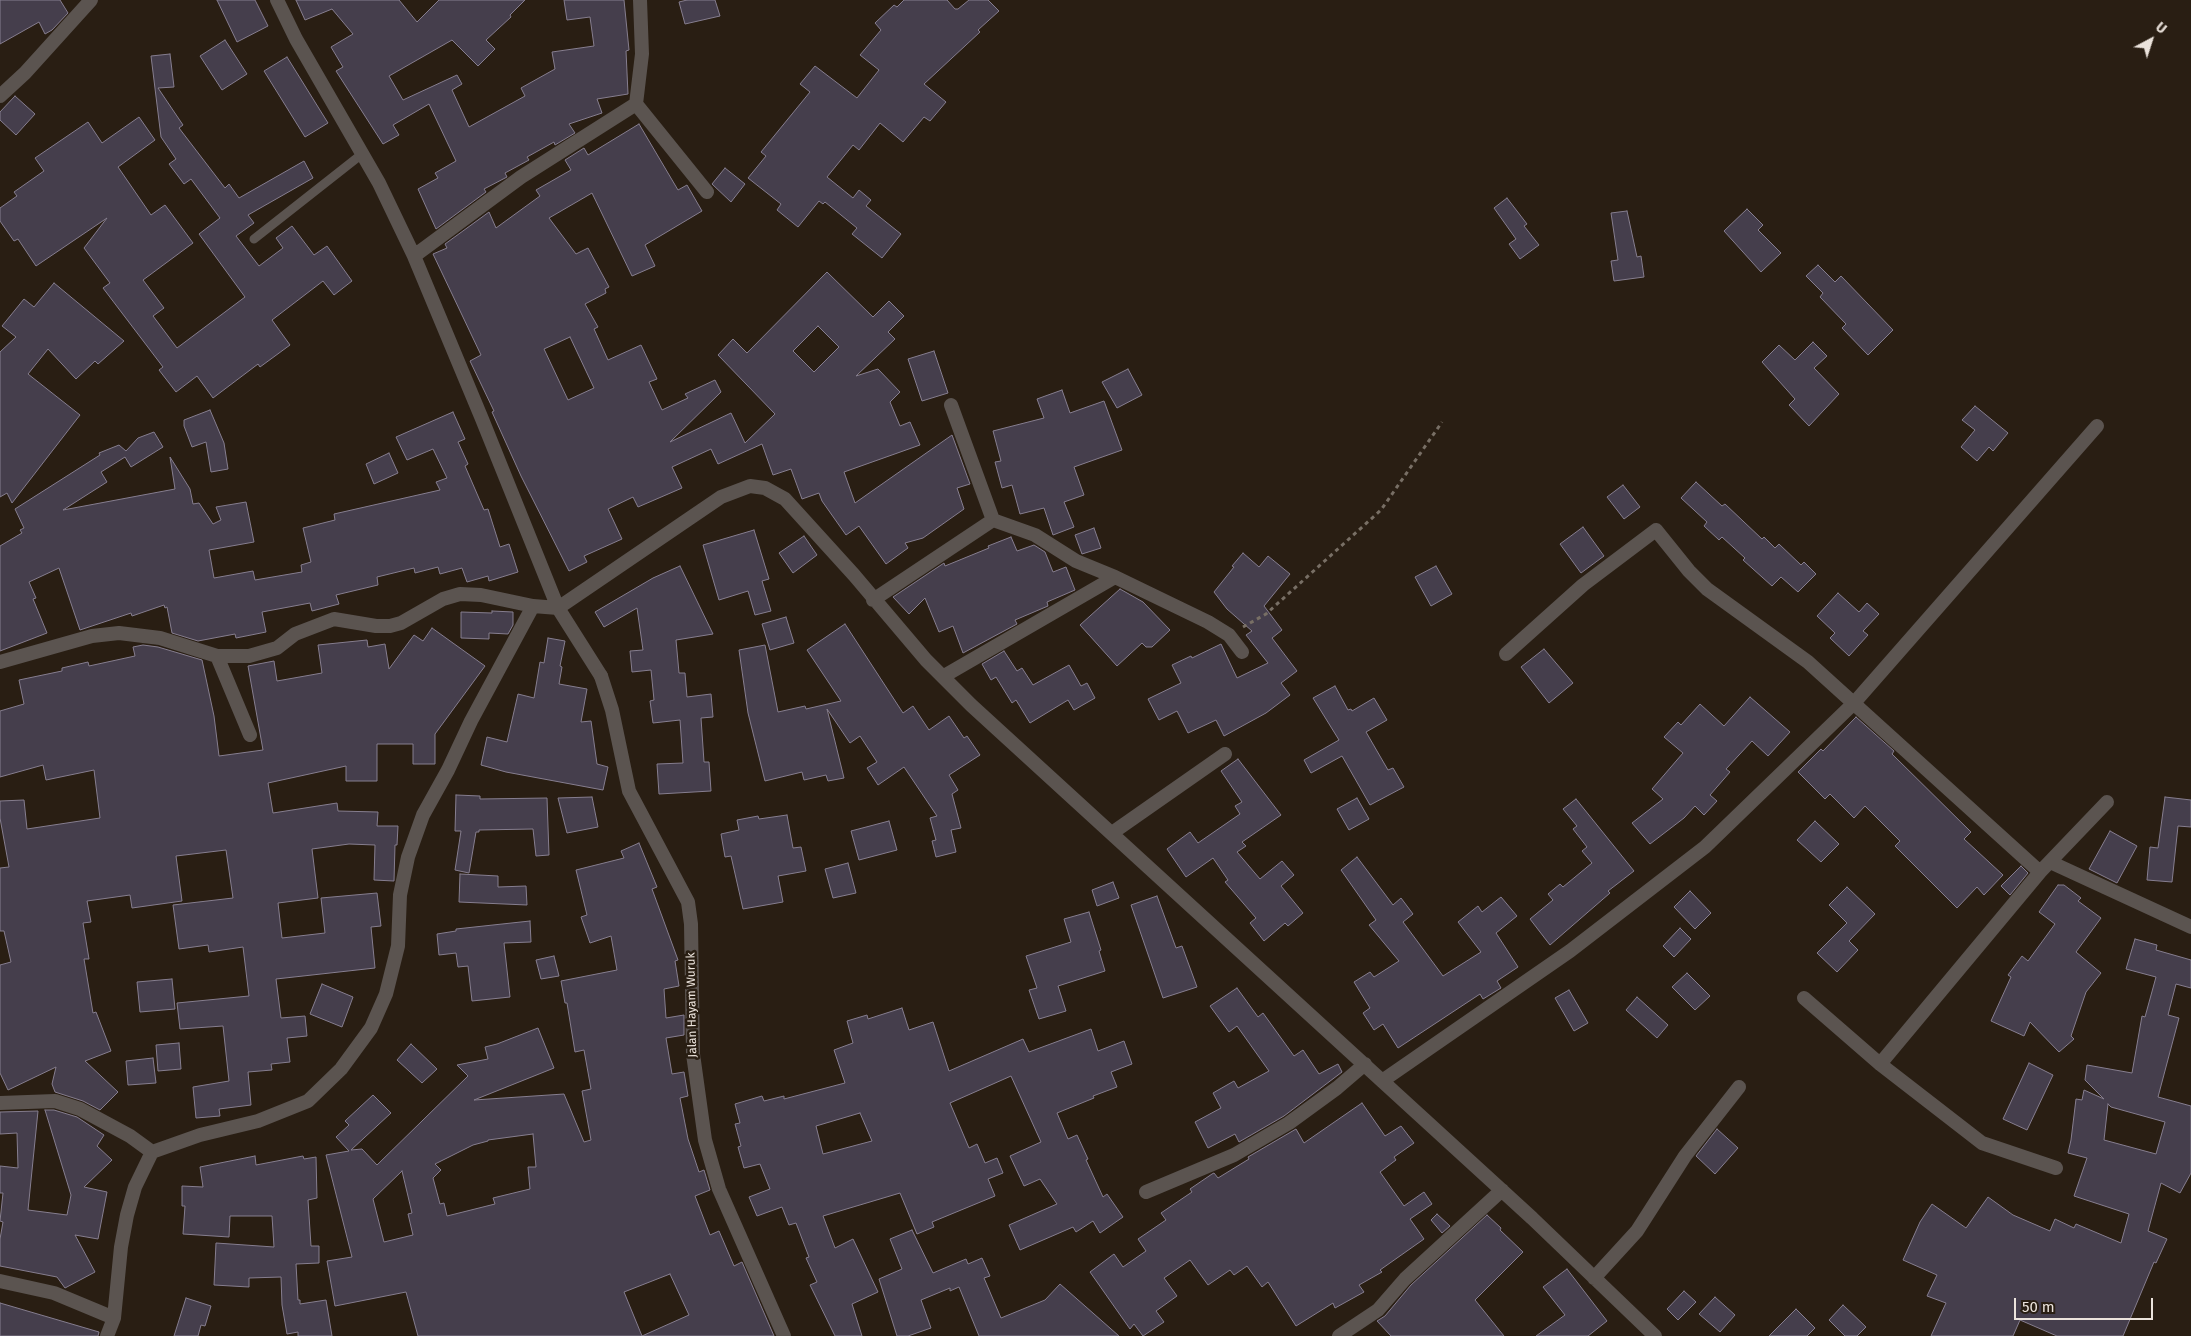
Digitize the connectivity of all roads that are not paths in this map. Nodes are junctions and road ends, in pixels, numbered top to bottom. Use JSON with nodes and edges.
{"nodes":[{"id":1,"x":92,"y":0,"type":"edge"},
{"id":2,"x":277,"y":0,"type":"edge"},
{"id":3,"x":640,"y":0,"type":"edge"},
{"id":4,"x":0,"y":96,"type":"edge"},
{"id":5,"x":636,"y":104,"type":"junction"},
{"id":6,"x":362,"y":154,"type":"junction"},
{"id":7,"x":707,"y":192,"type":"dead end"},
{"id":8,"x":254,"y":238,"type":"dead end"},
{"id":9,"x":414,"y":256,"type":"junction"},
{"id":10,"x":951,"y":405,"type":"dead end"},
{"id":11,"x":2098,"y":426,"type":"dead end"},
{"id":12,"x":993,"y":520,"type":"junction"},
{"id":13,"x":1115,"y":577,"type":"junction"},
{"id":14,"x":873,"y":600,"type":"junction"},
{"id":15,"x":533,"y":606,"type":"junction"},
{"id":16,"x":558,"y":608,"type":"junction"},
{"id":17,"x":1242,"y":652,"type":"dead end"},
{"id":18,"x":1506,"y":654,"type":"dead end"},
{"id":19,"x":217,"y":656,"type":"junction"},
{"id":20,"x":0,"y":662,"type":"edge"},
{"id":21,"x":944,"y":676,"type":"junction"},
{"id":22,"x":1854,"y":703,"type":"junction"},
{"id":23,"x":250,"y":735,"type":"dead end"},
{"id":24,"x":1225,"y":754,"type":"dead end"},
{"id":25,"x":2107,"y":802,"type":"dead end"},
{"id":26,"x":1112,"y":833,"type":"junction"},
{"id":27,"x":2045,"y":867,"type":"junction"},
{"id":28,"x":2191,"y":927,"type":"edge"},
{"id":29,"x":1804,"y":998,"type":"dead end"},
{"id":30,"x":1365,"y":1064,"type":"junction"},
{"id":31,"x":1880,"y":1064,"type":"junction"},
{"id":32,"x":1382,"y":1081,"type":"junction"},
{"id":33,"x":1739,"y":1088,"type":"dead end"},
{"id":34,"x":0,"y":1103,"type":"edge"},
{"id":35,"x":152,"y":1152,"type":"junction"},
{"id":36,"x":2056,"y":1168,"type":"dead end"},
{"id":37,"x":1502,"y":1190,"type":"junction"},
{"id":38,"x":1146,"y":1192,"type":"dead end"},
{"id":39,"x":1594,"y":1278,"type":"junction"},
{"id":40,"x":0,"y":1281,"type":"edge"},
{"id":41,"x":114,"y":1318,"type":"junction"},
{"id":42,"x":107,"y":1336,"type":"edge"},
{"id":43,"x":784,"y":1336,"type":"edge"},
{"id":44,"x":1339,"y":1336,"type":"edge"},
{"id":45,"x":1655,"y":1336,"type":"edge"}],
"edges":[{"from":1,"to":4,"type":"street"},
{"from":2,"to":6,"type":"street","name":"Jalan Hayam Wuruk"},
{"from":3,"to":5,"type":"street"},
{"from":5,"to":7,"type":"street"},
{"from":5,"to":9,"type":"street"},
{"from":6,"to":8,"type":"lane"},
{"from":6,"to":9,"type":"street","name":"Jalan Hayam Wuruk"},
{"from":9,"to":16,"type":"street","name":"Jalan Hayam Wuruk"},
{"from":10,"to":12,"type":"street"},
{"from":11,"to":22,"type":"street"},
{"from":12,"to":13,"type":"street"},
{"from":12,"to":14,"type":"street"},
{"from":13,"to":17,"type":"street"},
{"from":13,"to":21,"type":"street"},
{"from":14,"to":16,"type":"street"},
{"from":14,"to":21,"type":"street"},
{"from":15,"to":16,"type":"street"},
{"from":15,"to":19,"type":"street"},
{"from":15,"to":35,"type":"street"},
{"from":16,"to":43,"type":"street","name":"Jalan Hayam Wuruk"},
{"from":18,"to":22,"type":"street"},
{"from":19,"to":20,"type":"street"},
{"from":19,"to":23,"type":"street"},
{"from":21,"to":26,"type":"street"},
{"from":22,"to":27,"type":"street"},
{"from":22,"to":32,"type":"street"},
{"from":24,"to":26,"type":"street"},
{"from":25,"to":27,"type":"street"},
{"from":26,"to":30,"type":"street"},
{"from":27,"to":28,"type":"street"},
{"from":27,"to":31,"type":"street"},
{"from":29,"to":31,"type":"street"},
{"from":30,"to":32,"type":"street"},
{"from":30,"to":38,"type":"street"},
{"from":31,"to":36,"type":"street"},
{"from":32,"to":37,"type":"street"},
{"from":33,"to":39,"type":"street"},
{"from":34,"to":35,"type":"street"},
{"from":35,"to":41,"type":"street"},
{"from":37,"to":39,"type":"street"},
{"from":37,"to":44,"type":"street"},
{"from":39,"to":45,"type":"street"},
{"from":40,"to":41,"type":"street"},
{"from":41,"to":42,"type":"street"}]}
